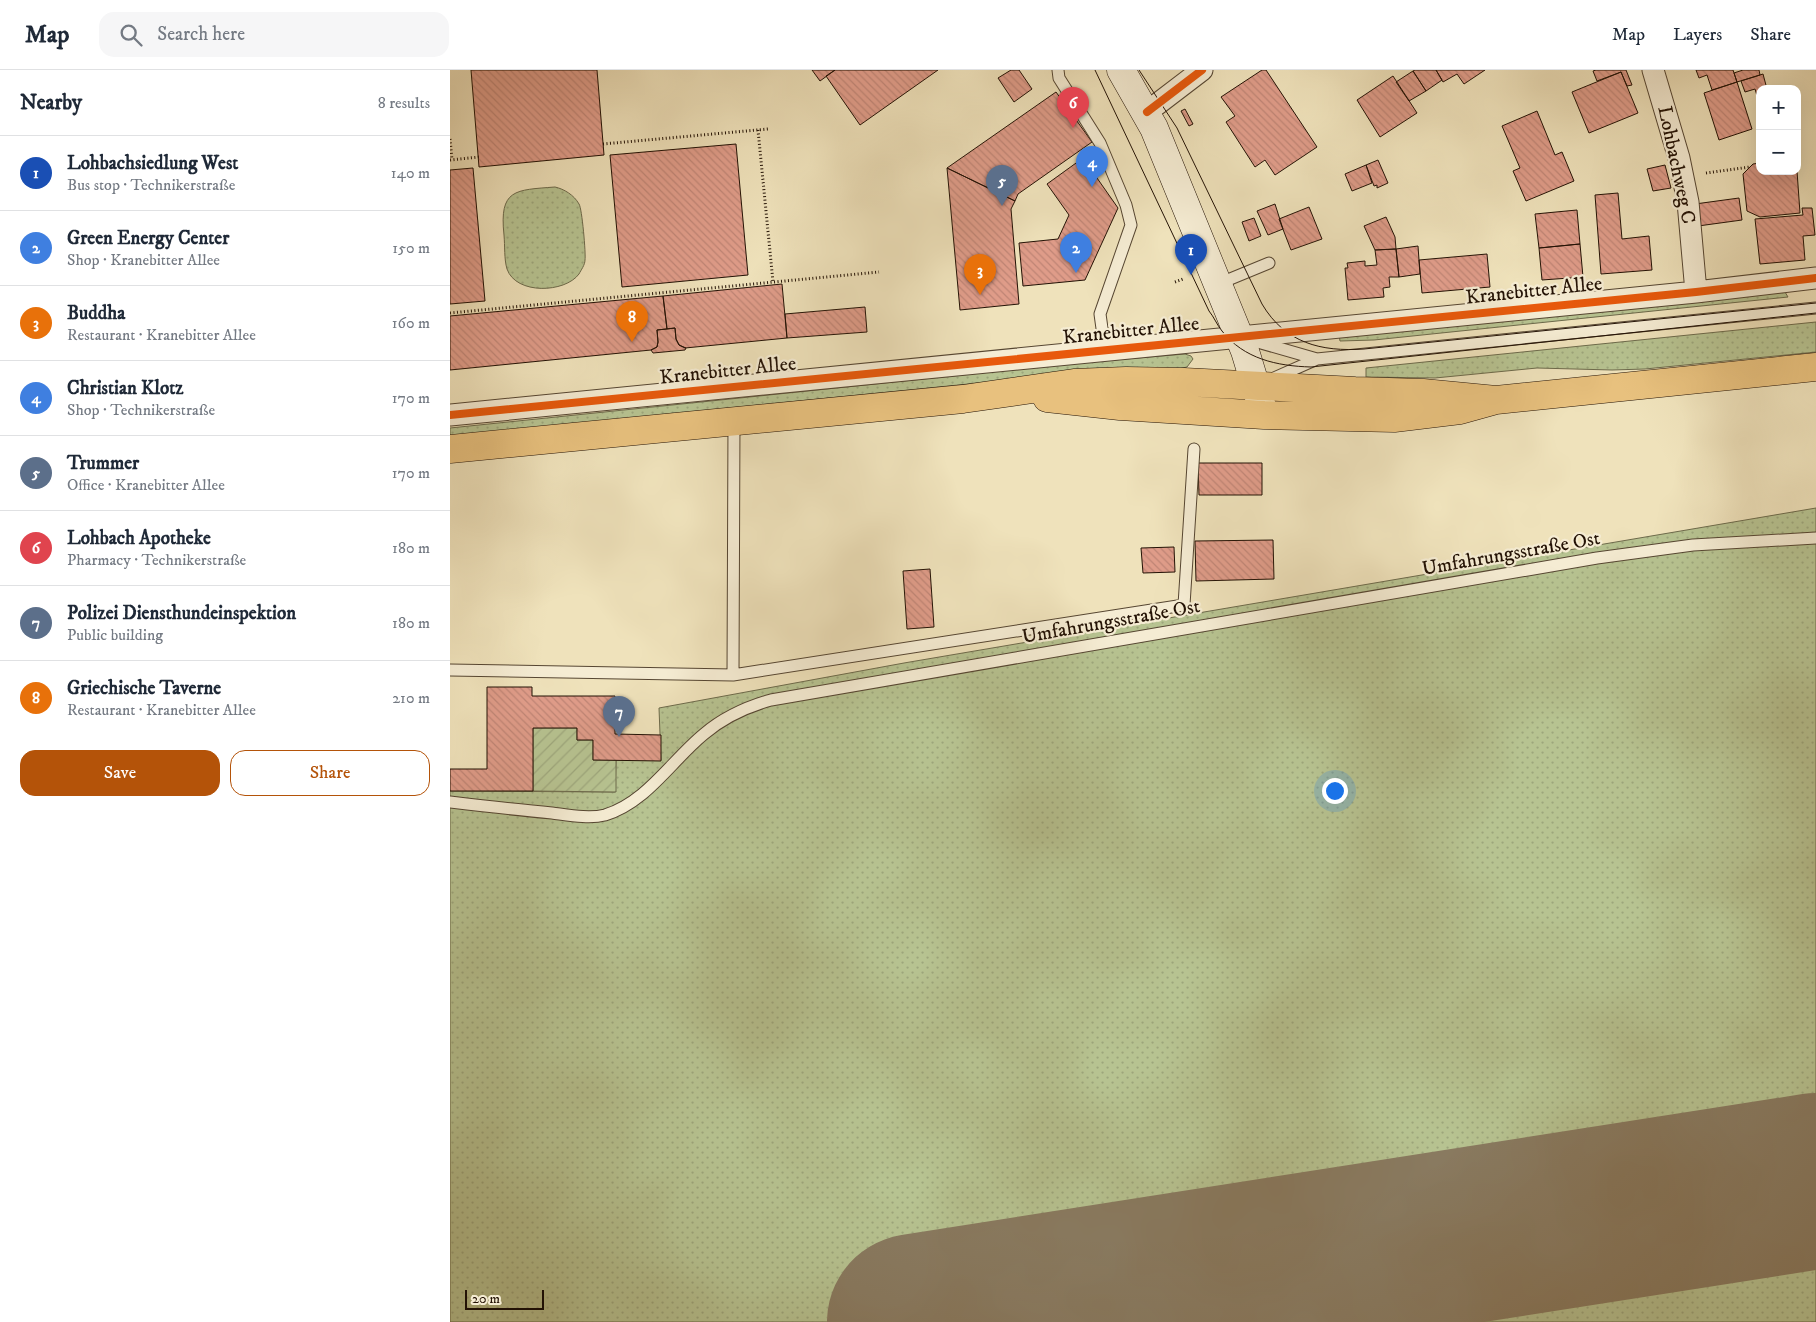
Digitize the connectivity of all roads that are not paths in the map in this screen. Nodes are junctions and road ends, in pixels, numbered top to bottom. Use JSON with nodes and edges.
{"nodes":[{"id":1,"x":1058,"y":70,"type":"edge"},
{"id":2,"x":1121,"y":70,"type":"edge"},
{"id":3,"x":1202,"y":70,"type":"edge"},
{"id":4,"x":1653,"y":70,"type":"edge"},
{"id":5,"x":1147,"y":112,"type":"junction"},
{"id":6,"x":1269,"y":264,"type":"dead end"},
{"id":7,"x":1816,"y":278,"type":"edge"},
{"id":8,"x":1218,"y":284,"type":"junction"},
{"id":9,"x":1696,"y":292,"type":"junction"},
{"id":10,"x":1816,"y":308,"type":"edge"},
{"id":11,"x":1239,"y":336,"type":"junction"},
{"id":12,"x":1105,"y":350,"type":"junction"},
{"id":13,"x":1317,"y":359,"type":"junction"},
{"id":14,"x":1816,"y":367,"type":"edge"},
{"id":15,"x":1256,"y":387,"type":"junction"},
{"id":16,"x":1002,"y":394,"type":"junction"},
{"id":17,"x":1496,"y":400,"type":"junction"},
{"id":18,"x":450,"y":415,"type":"edge"},
{"id":19,"x":1264,"y":415,"type":"junction"},
{"id":20,"x":734,"y":421,"type":"junction"},
{"id":21,"x":1194,"y":449,"type":"dead end"},
{"id":22,"x":450,"y":450,"type":"edge"},
{"id":23,"x":1816,"y":538,"type":"edge"},
{"id":24,"x":450,"y":670,"type":"edge"},
{"id":25,"x":733,"y":675,"type":"junction"},
{"id":26,"x":450,"y":802,"type":"edge"}],
"edges":[{"from":1,"to":12,"type":"lane"},
{"from":2,"to":5,"type":"street"},
{"from":3,"to":5,"type":"street"},
{"from":4,"to":9,"type":"street","name":"Lohbachweg C"},
{"from":5,"to":8,"type":"street"},
{"from":6,"to":8,"type":"lane"},
{"from":7,"to":9,"type":"street","name":"Kranebitter Allee"},
{"from":8,"to":11,"type":"street"},
{"from":9,"to":11,"type":"street","name":"Kranebitter Allee"},
{"from":10,"to":13,"type":"lane"},
{"from":11,"to":12,"type":"street","name":"Kranebitter Allee"},
{"from":11,"to":13,"type":"lane"},
{"from":11,"to":15,"type":"street"},
{"from":12,"to":18,"type":"street","name":"Kranebitter Allee"},
{"from":13,"to":15,"type":"lane"},
{"from":14,"to":17,"type":"main road"},
{"from":15,"to":16,"type":"main road"},
{"from":15,"to":17,"type":"main road"},
{"from":15,"to":19,"type":"street"},
{"from":16,"to":19,"type":"main road"},
{"from":16,"to":20,"type":"main road"},
{"from":17,"to":19,"type":"main road"},
{"from":20,"to":22,"type":"main road"},
{"from":20,"to":25,"type":"lane"},
{"from":21,"to":25,"type":"lane"},
{"from":23,"to":26,"type":"lane","name":"Umfahrungsstraße Ost"},
{"from":24,"to":25,"type":"lane"}]}
